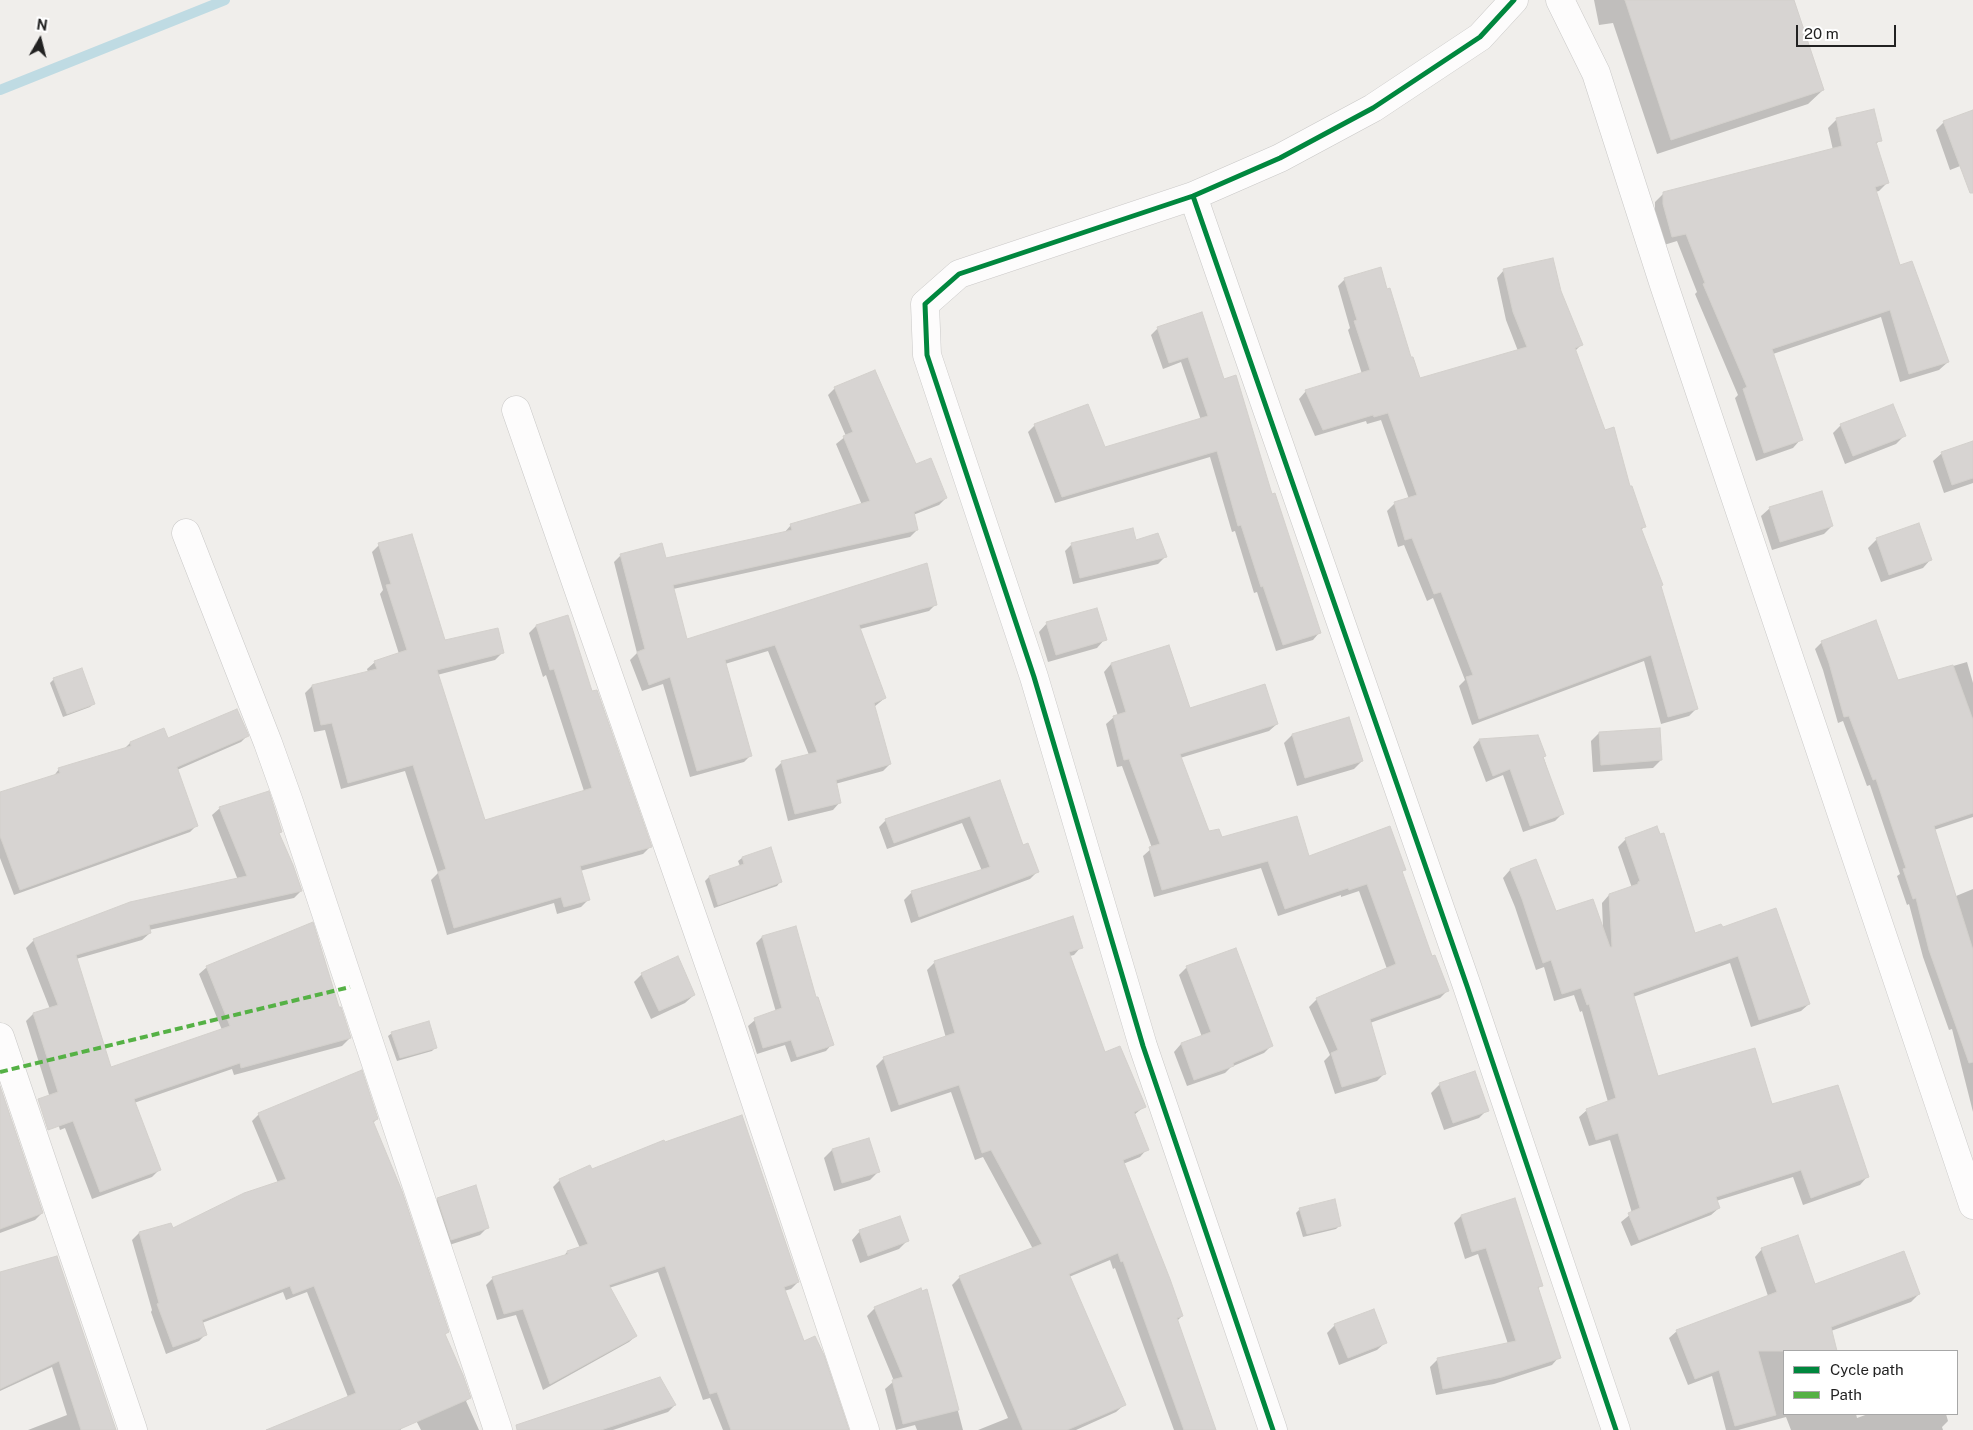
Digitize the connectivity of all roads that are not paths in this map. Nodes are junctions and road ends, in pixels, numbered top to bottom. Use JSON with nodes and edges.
{"nodes":[{"id":1,"x":1514,"y":0,"type":"edge"},
{"id":2,"x":1560,"y":0,"type":"edge"},
{"id":3,"x":1193,"y":196,"type":"junction"},
{"id":4,"x":516,"y":410,"type":"dead end"},
{"id":5,"x":186,"y":533,"type":"dead end"},
{"id":6,"x":0,"y":1037,"type":"edge"},
{"id":7,"x":1973,"y":1205,"type":"edge"},
{"id":8,"x":132,"y":1430,"type":"edge"},
{"id":9,"x":498,"y":1430,"type":"edge"},
{"id":10,"x":865,"y":1430,"type":"edge"},
{"id":11,"x":1273,"y":1430,"type":"edge"},
{"id":12,"x":1616,"y":1430,"type":"edge"}],
"edges":[{"from":1,"to":3,"type":"street"},
{"from":2,"to":7,"type":"street"},
{"from":3,"to":11,"type":"street"},
{"from":3,"to":12,"type":"street"},
{"from":4,"to":10,"type":"street"},
{"from":5,"to":9,"type":"street"},
{"from":6,"to":8,"type":"street"}]}
